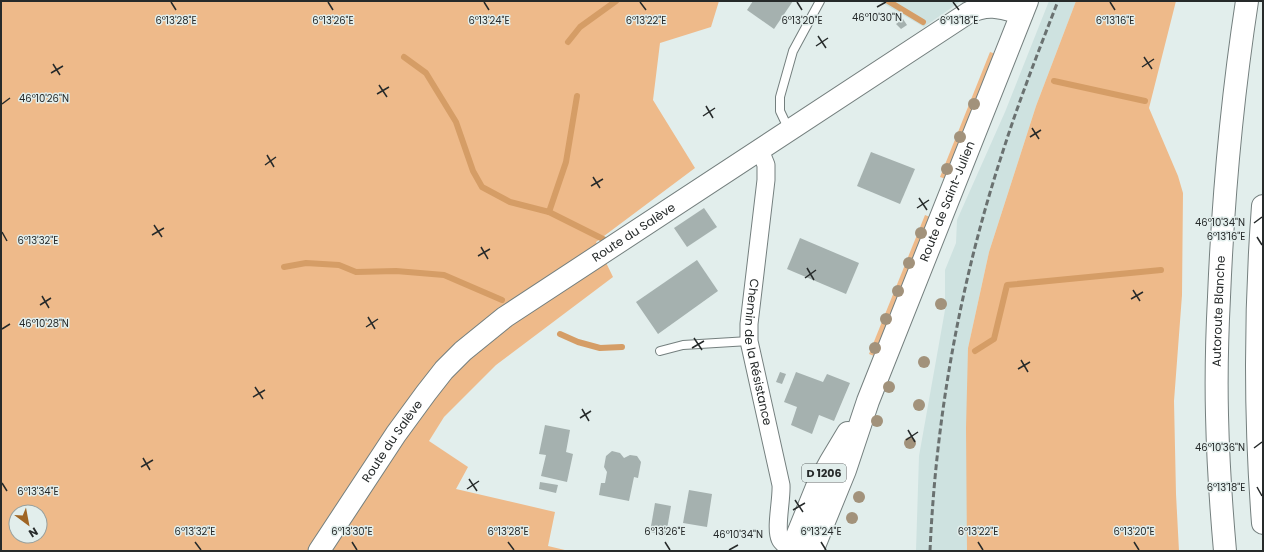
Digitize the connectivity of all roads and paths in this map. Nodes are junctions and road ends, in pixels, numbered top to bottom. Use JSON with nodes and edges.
{"nodes":[{"id":1,"x":820,"y":1,"type":"edge"},
{"id":2,"x":1247,"y":1,"type":"edge"},
{"id":3,"x":1024,"y":8,"type":"edge"},
{"id":4,"x":789,"y":131,"type":"junction"},
{"id":5,"x":760,"y":150,"type":"junction"},
{"id":6,"x":1263,"y":206,"type":"edge"},
{"id":7,"x":749,"y":341,"type":"junction"},
{"id":8,"x":660,"y":351,"type":"dead end"},
{"id":9,"x":1263,"y":523,"type":"edge"},
{"id":10,"x":798,"y":550,"type":"edge"},
{"id":11,"x":319,"y":551,"type":"edge"},
{"id":12,"x":1225,"y":551,"type":"edge"}],
"edges":[{"from":1,"to":4,"type":"lane"},
{"from":2,"to":12,"type":"main road","name":"Autoroute Blanche"},
{"from":3,"to":4,"type":"street","name":"Route du Salève"},
{"from":3,"to":10,"type":"main road","name":"Route de Saint-Julien","number":"D 1206"},
{"from":4,"to":5,"type":"street","name":"Route du Salève"},
{"from":5,"to":7,"type":"street","name":"Chemin de la Résistance"},
{"from":5,"to":11,"type":"street","name":"Route du Salève"},
{"from":6,"to":9,"type":"main road"},
{"from":7,"to":8,"type":"lane"},
{"from":7,"to":10,"type":"street","name":"Chemin de la Résistance"}]}
